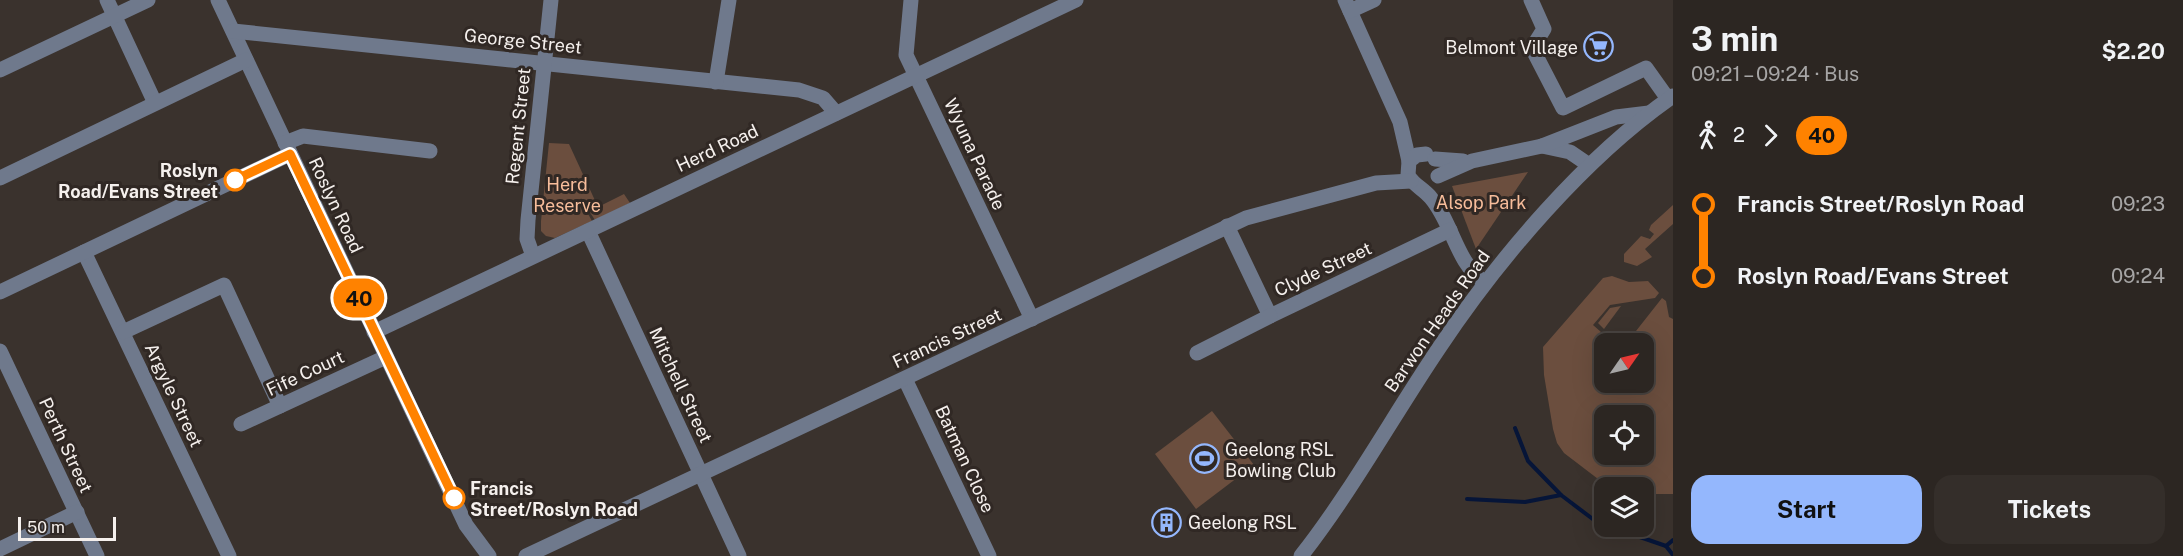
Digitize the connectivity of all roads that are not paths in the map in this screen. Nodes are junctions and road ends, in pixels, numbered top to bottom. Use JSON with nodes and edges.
{"nodes":[{"id":1,"x":107,"y":0,"type":"edge"},
{"id":2,"x":148,"y":0,"type":"edge"},
{"id":3,"x":218,"y":0,"type":"edge"},
{"id":4,"x":551,"y":0,"type":"edge"},
{"id":5,"x":729,"y":0,"type":"edge"},
{"id":6,"x":911,"y":0,"type":"edge"},
{"id":7,"x":1076,"y":0,"type":"edge"},
{"id":8,"x":1374,"y":0,"type":"edge"},
{"id":9,"x":1531,"y":0,"type":"edge"},
{"id":10,"x":1347,"y":6,"type":"edge"},
{"id":11,"x":114,"y":16,"type":"junction"},
{"id":12,"x":233,"y":31,"type":"junction"},
{"id":13,"x":246,"y":60,"type":"junction"},
{"id":14,"x":544,"y":62,"type":"junction"},
{"id":15,"x":0,"y":70,"type":"edge"},
{"id":16,"x":916,"y":75,"type":"junction"},
{"id":17,"x":716,"y":82,"type":"junction"},
{"id":18,"x":1671,"y":98,"type":"edge"},
{"id":19,"x":155,"y":102,"type":"junction"},
{"id":20,"x":1649,"y":112,"type":"junction"},
{"id":21,"x":830,"y":116,"type":"junction"},
{"id":22,"x":1400,"y":122,"type":"junction"},
{"id":23,"x":1542,"y":146,"type":"junction"},
{"id":24,"x":288,"y":148,"type":"junction"},
{"id":25,"x":430,"y":151,"type":"dead end"},
{"id":26,"x":1430,"y":157,"type":"junction"},
{"id":27,"x":1472,"y":161,"type":"junction"},
{"id":28,"x":1408,"y":163,"type":"junction"},
{"id":29,"x":1589,"y":165,"type":"junction"},
{"id":30,"x":1437,"y":177,"type":"junction"},
{"id":31,"x":0,"y":178,"type":"edge"},
{"id":32,"x":1376,"y":183,"type":"junction"},
{"id":33,"x":1415,"y":183,"type":"junction"},
{"id":34,"x":1442,"y":213,"type":"junction"},
{"id":35,"x":1227,"y":226,"type":"junction"},
{"id":36,"x":1450,"y":230,"type":"junction"},
{"id":37,"x":588,"y":231,"type":"junction"},
{"id":38,"x":84,"y":252,"type":"junction"},
{"id":39,"x":533,"y":256,"type":"junction"},
{"id":40,"x":1485,"y":282,"type":"junction"},
{"id":41,"x":0,"y":292,"type":"edge"},
{"id":42,"x":1270,"y":316,"type":"junction"},
{"id":43,"x":1032,"y":319,"type":"junction"},
{"id":44,"x":123,"y":332,"type":"junction"},
{"id":45,"x":374,"y":332,"type":"junction"},
{"id":46,"x":0,"y":351,"type":"edge"},
{"id":47,"x":1197,"y":353,"type":"dead end"},
{"id":48,"x":386,"y":357,"type":"junction"},
{"id":49,"x":905,"y":379,"type":"junction"},
{"id":50,"x":280,"y":406,"type":"junction"},
{"id":51,"x":241,"y":424,"type":"dead end"},
{"id":52,"x":702,"y":475,"type":"junction"},
{"id":53,"x":76,"y":512,"type":"junction"},
{"id":54,"x":466,"y":525,"type":"junction"},
{"id":55,"x":0,"y":549,"type":"edge"},
{"id":56,"x":540,"y":553,"type":"edge"},
{"id":57,"x":98,"y":556,"type":"edge"},
{"id":58,"x":229,"y":556,"type":"edge"},
{"id":59,"x":474,"y":556,"type":"edge"},
{"id":60,"x":489,"y":556,"type":"edge"},
{"id":61,"x":526,"y":556,"type":"edge"},
{"id":62,"x":740,"y":556,"type":"edge"},
{"id":63,"x":989,"y":556,"type":"edge"},
{"id":64,"x":1303,"y":556,"type":"edge"}],
"edges":[{"from":1,"to":11,"type":"street"},
{"from":2,"to":11,"type":"street"},
{"from":3,"to":12,"type":"street","name":"Roslyn Road"},
{"from":4,"to":14,"type":"street","name":"Regent Street"},
{"from":5,"to":17,"type":"street"},
{"from":6,"to":16,"type":"street","name":"Wyuna Parade"},
{"from":7,"to":16,"type":"street","name":"Herd Road"},
{"from":8,"to":10,"type":"street"},
{"from":9,"to":18,"type":"street"},
{"from":10,"to":22,"type":"street"},
{"from":11,"to":15,"type":"street"},
{"from":11,"to":19,"type":"street"},
{"from":12,"to":13,"type":"street","name":"Roslyn Road"},
{"from":12,"to":14,"type":"street","name":"George Street"},
{"from":13,"to":19,"type":"street"},
{"from":13,"to":24,"type":"street","name":"Roslyn Road"},
{"from":14,"to":17,"type":"street","name":"George Street"},
{"from":14,"to":39,"type":"street","name":"Regent Street"},
{"from":16,"to":21,"type":"street","name":"Herd Road"},
{"from":16,"to":43,"type":"street","name":"Wyuna Parade"},
{"from":17,"to":21,"type":"street","name":"George Street"},
{"from":18,"to":20,"type":"street","name":"Barwon Heads Road"},
{"from":19,"to":31,"type":"street"},
{"from":20,"to":23,"type":"street"},
{"from":20,"to":29,"type":"street","name":"Barwon Heads Road"},
{"from":21,"to":37,"type":"street","name":"Herd Road"},
{"from":22,"to":26,"type":"street"},
{"from":22,"to":28,"type":"street"},
{"from":23,"to":27,"type":"street"},
{"from":23,"to":29,"type":"street"},
{"from":24,"to":25,"type":"street"},
{"from":24,"to":38,"type":"street"},
{"from":24,"to":45,"type":"street","name":"Roslyn Road"},
{"from":26,"to":27,"type":"street"},
{"from":26,"to":28,"type":"street"},
{"from":26,"to":30,"type":"street"},
{"from":27,"to":30,"type":"street"},
{"from":28,"to":32,"type":"street","name":"Francis Street"},
{"from":28,"to":33,"type":"street"},
{"from":29,"to":40,"type":"street","name":"Barwon Heads Road"},
{"from":30,"to":33,"type":"street"},
{"from":30,"to":34,"type":"street"},
{"from":32,"to":33,"type":"street","name":"Francis Street"},
{"from":32,"to":35,"type":"street","name":"Francis Street"},
{"from":33,"to":34,"type":"street"},
{"from":34,"to":36,"type":"street"},
{"from":35,"to":42,"type":"street","name":"Clyde Street"},
{"from":35,"to":43,"type":"street","name":"Francis Street"},
{"from":36,"to":40,"type":"street"},
{"from":36,"to":42,"type":"street","name":"Clyde Street"},
{"from":37,"to":39,"type":"street","name":"Herd Road"},
{"from":37,"to":52,"type":"street","name":"Mitchell Street"},
{"from":38,"to":41,"type":"street"},
{"from":38,"to":44,"type":"street","name":"Argyle Street"},
{"from":39,"to":45,"type":"street","name":"Herd Road"},
{"from":40,"to":64,"type":"street","name":"Barwon Heads Road"},
{"from":42,"to":47,"type":"street"},
{"from":43,"to":49,"type":"street","name":"Francis Street"},
{"from":44,"to":50,"type":"street"},
{"from":44,"to":58,"type":"street","name":"Argyle Street"},
{"from":45,"to":48,"type":"street","name":"Roslyn Road"},
{"from":46,"to":53,"type":"street","name":"Perth Street"},
{"from":48,"to":50,"type":"street","name":"Fife Court"},
{"from":48,"to":54,"type":"street","name":"Roslyn Road"},
{"from":49,"to":52,"type":"street","name":"Francis Street"},
{"from":49,"to":63,"type":"street","name":"Batman Close"},
{"from":50,"to":51,"type":"street","name":"Fife Court"},
{"from":52,"to":56,"type":"street","name":"Francis Street"},
{"from":52,"to":62,"type":"street","name":"Mitchell Street"},
{"from":53,"to":55,"type":"street"},
{"from":53,"to":57,"type":"street","name":"Perth Street"},
{"from":54,"to":59,"type":"street","name":"Roslyn Road"},
{"from":54,"to":60,"type":"street","name":"Roslyn Road"},
{"from":56,"to":61,"type":"street","name":"Francis Street"}]}
